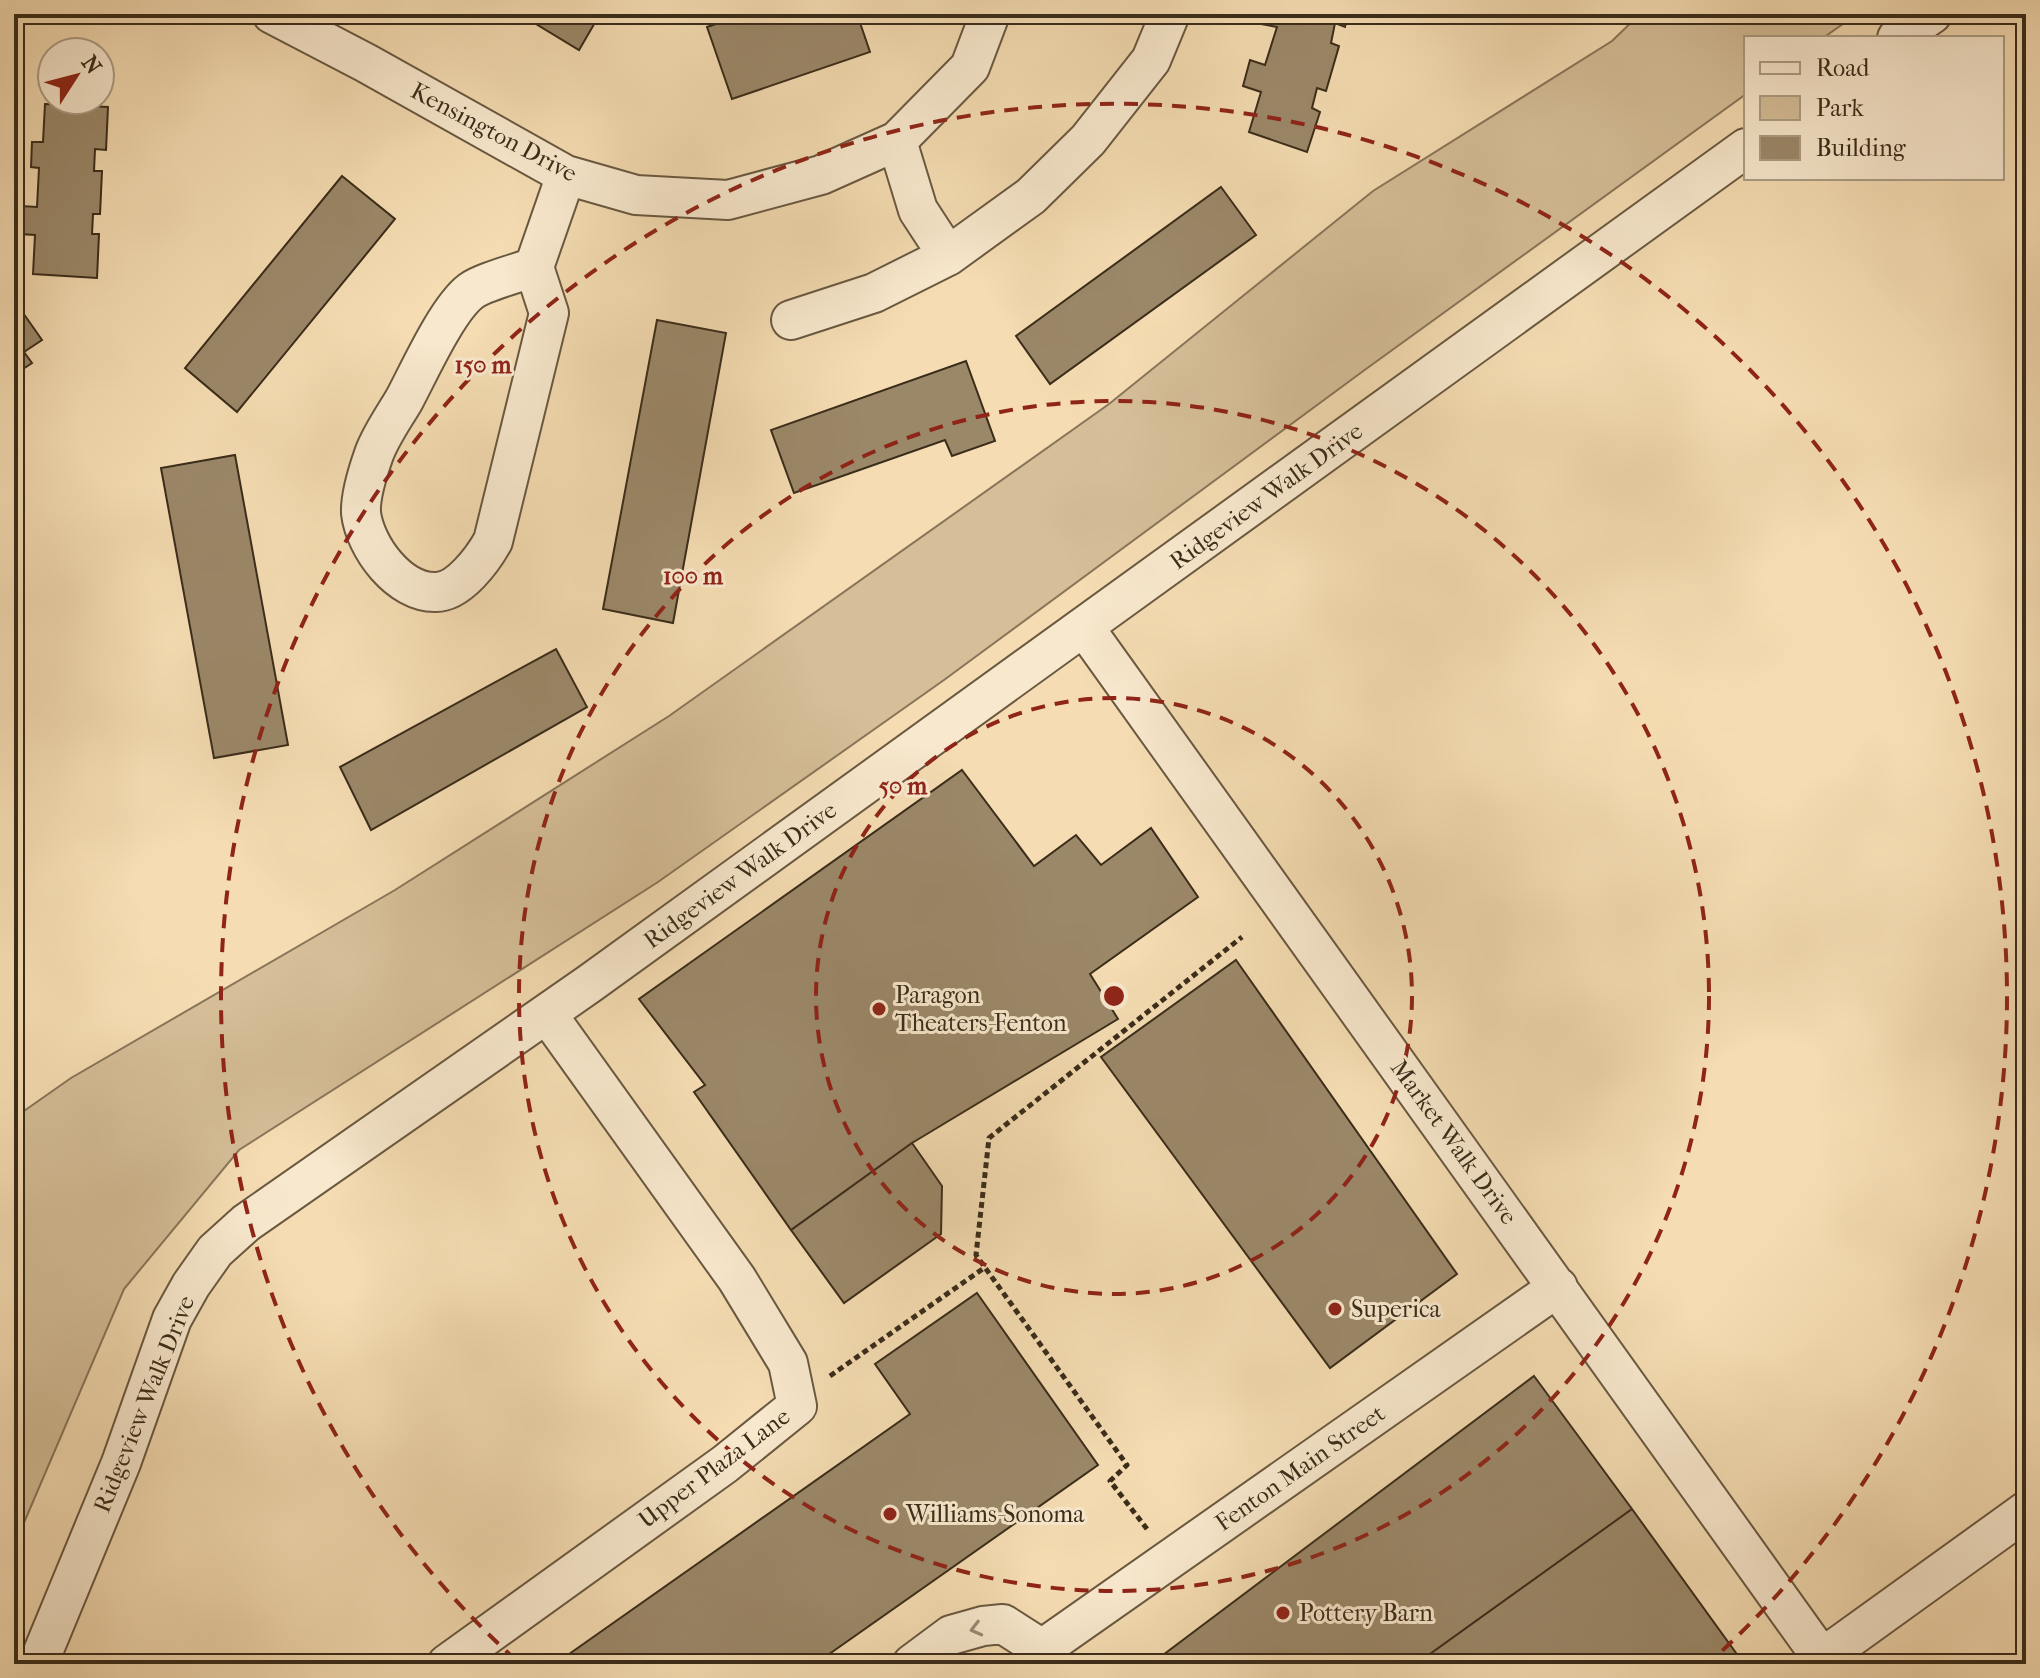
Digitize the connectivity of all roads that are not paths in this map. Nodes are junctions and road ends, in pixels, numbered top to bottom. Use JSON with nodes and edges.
{"nodes":[{"id":1,"x":272,"y":14,"type":"edge"},
{"id":2,"x":990,"y":14,"type":"edge"},
{"id":3,"x":1170,"y":14,"type":"edge"},
{"id":4,"x":1932,"y":14,"type":"edge"},
{"id":5,"x":1900,"y":36,"type":"edge"},
{"id":6,"x":897,"y":141,"type":"junction"},
{"id":7,"x":1744,"y":149,"type":"edge"},
{"id":8,"x":566,"y":175,"type":"junction"},
{"id":9,"x":948,"y":256,"type":"junction"},
{"id":10,"x":534,"y":267,"type":"junction"},
{"id":11,"x":791,"y":320,"type":"dead end"},
{"id":12,"x":1084,"y":627,"type":"junction"},
{"id":13,"x":547,"y":1014,"type":"junction"},
{"id":14,"x":1558,"y":1287,"type":"junction"},
{"id":15,"x":2026,"y":1511,"type":"edge"},
{"id":16,"x":1047,"y":1656,"type":"edge"},
{"id":17,"x":38,"y":1664,"type":"edge"},
{"id":18,"x":447,"y":1664,"type":"edge"},
{"id":19,"x":912,"y":1664,"type":"edge"}],
"edges":[{"from":1,"to":8,"type":"street","name":"Kensington Drive"},
{"from":2,"to":6,"type":"street","name":"Kensington Drive"},
{"from":3,"to":9,"type":"street"},
{"from":4,"to":5,"type":"street"},
{"from":6,"to":8,"type":"street","name":"Kensington Drive"},
{"from":6,"to":9,"type":"street"},
{"from":7,"to":12,"type":"street","name":"Ridgeview Walk Drive"},
{"from":8,"to":10,"type":"street"},
{"from":9,"to":11,"type":"street"},
{"from":10,"to":10,"type":"street"},
{"from":12,"to":13,"type":"street","name":"Ridgeview Walk Drive"},
{"from":12,"to":14,"type":"street","name":"Market Walk Drive"},
{"from":13,"to":17,"type":"street","name":"Ridgeview Walk Drive"},
{"from":13,"to":18,"type":"street","name":"Upper Plaza Lane"},
{"from":14,"to":15,"type":"street","name":"Market Walk Drive"},
{"from":14,"to":16,"type":"street","name":"Fenton Main Street"},
{"from":16,"to":19,"type":"street","name":"Fenton Main Street","one_way":true}]}
